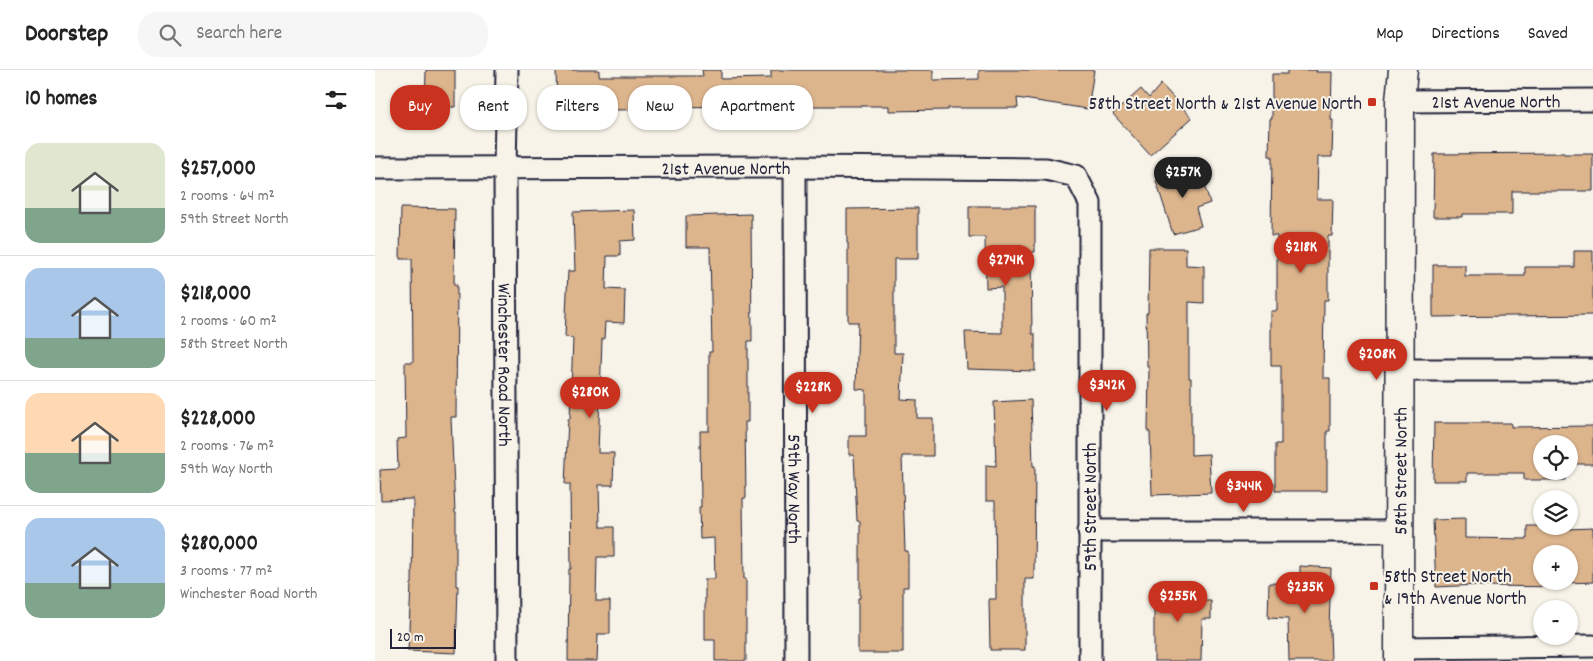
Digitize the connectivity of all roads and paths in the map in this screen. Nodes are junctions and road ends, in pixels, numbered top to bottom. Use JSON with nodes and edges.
{"nodes":[{"id":1,"x":507,"y":70,"type":"edge"},
{"id":2,"x":1395,"y":70,"type":"edge"},
{"id":3,"x":1403,"y":70,"type":"edge"},
{"id":4,"x":1593,"y":100,"type":"edge"},
{"id":5,"x":1400,"y":101,"type":"junction"},
{"id":6,"x":795,"y":167,"type":"junction"},
{"id":7,"x":375,"y":168,"type":"edge"},
{"id":8,"x":505,"y":168,"type":"junction"},
{"id":9,"x":1076,"y":176,"type":"joint"},
{"id":10,"x":1398,"y":370,"type":"junction"},
{"id":11,"x":1593,"y":370,"type":"edge"},
{"id":12,"x":1089,"y":531,"type":"junction"},
{"id":13,"x":1398,"y":531,"type":"junction"},
{"id":14,"x":1593,"y":646,"type":"edge"},
{"id":15,"x":1399,"y":654,"type":"edge"},
{"id":16,"x":507,"y":661,"type":"edge"},
{"id":17,"x":796,"y":661,"type":"edge"},
{"id":18,"x":1090,"y":661,"type":"edge"}],
"edges":[{"from":1,"to":8,"type":"street","name":"Winchester Road North"},
{"from":2,"to":5,"type":"street","name":"58th Street North"},
{"from":3,"to":5,"type":"street","name":"58th Street North"},
{"from":4,"to":5,"type":"street","name":"21st Avenue North"},
{"from":5,"to":10,"type":"street","name":"58th Street North"},
{"from":6,"to":8,"type":"street","name":"21st Avenue North"},
{"from":6,"to":9,"type":"street","name":"21st Avenue North"},
{"from":6,"to":17,"type":"street","name":"59th Way North"},
{"from":7,"to":8,"type":"street","name":"21st Avenue North"},
{"from":8,"to":16,"type":"street","name":"Winchester Road North"},
{"from":9,"to":12,"type":"street","name":"59th Street North"},
{"from":10,"to":11,"type":"street"},
{"from":10,"to":13,"type":"street","name":"58th Street North"},
{"from":12,"to":13,"type":"street"},
{"from":12,"to":18,"type":"street","name":"59th Street North"},
{"from":13,"to":15,"type":"street","name":"58th Street North"},
{"from":14,"to":15,"type":"street"}]}
